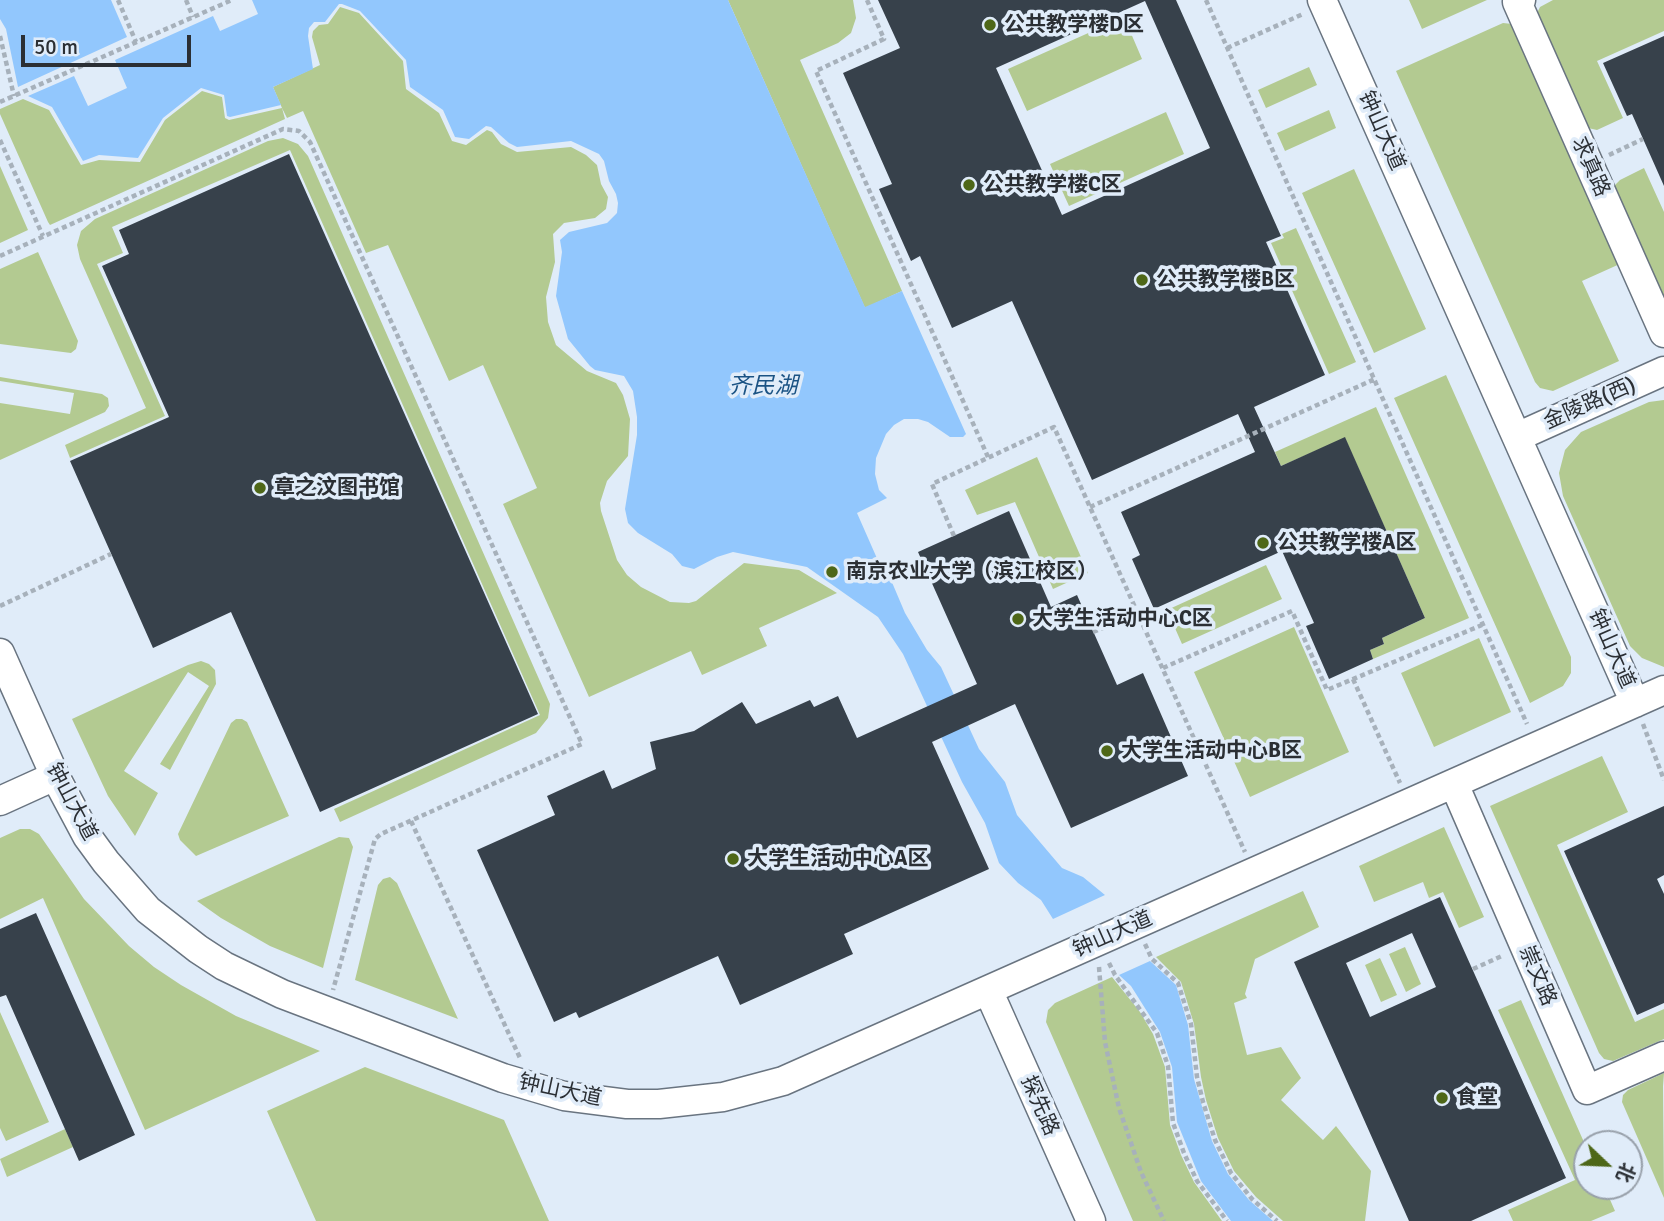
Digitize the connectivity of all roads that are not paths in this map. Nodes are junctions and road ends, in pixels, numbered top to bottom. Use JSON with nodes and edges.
{"nodes":[{"id":1,"x":1519,"y":1,"type":"edge"},
{"id":2,"x":1323,"y":2,"type":"edge"},
{"id":3,"x":1664,"y":332,"type":"edge"},
{"id":4,"x":1664,"y":371,"type":"edge"},
{"id":5,"x":1517,"y":437,"type":"junction"},
{"id":6,"x":0,"y":653,"type":"edge"},
{"id":7,"x":1664,"y":690,"type":"edge"},
{"id":8,"x":1635,"y":703,"type":"junction"},
{"id":9,"x":55,"y":776,"type":"junction"},
{"id":10,"x":1454,"y":783,"type":"junction"},
{"id":11,"x":0,"y":801,"type":"edge"},
{"id":12,"x":988,"y":990,"type":"junction"},
{"id":13,"x":1664,"y":1056,"type":"edge"},
{"id":14,"x":1090,"y":1221,"type":"edge"}],
"edges":[{"from":1,"to":3,"type":"lane","name":"求真路"},
{"from":2,"to":5,"type":"lane","name":"钟山大道"},
{"from":4,"to":5,"type":"lane","name":"金陵路(西)"},
{"from":5,"to":8,"type":"lane","name":"钟山大道"},
{"from":6,"to":9,"type":"lane","name":"钟山大道"},
{"from":7,"to":8,"type":"lane"},
{"from":8,"to":10,"type":"lane","name":"钟山大道"},
{"from":9,"to":11,"type":"lane"},
{"from":9,"to":12,"type":"lane","name":"钟山大道"},
{"from":10,"to":12,"type":"lane","name":"钟山大道"},
{"from":10,"to":13,"type":"lane","name":"崇文路"},
{"from":12,"to":14,"type":"lane","name":"探先路"}]}
